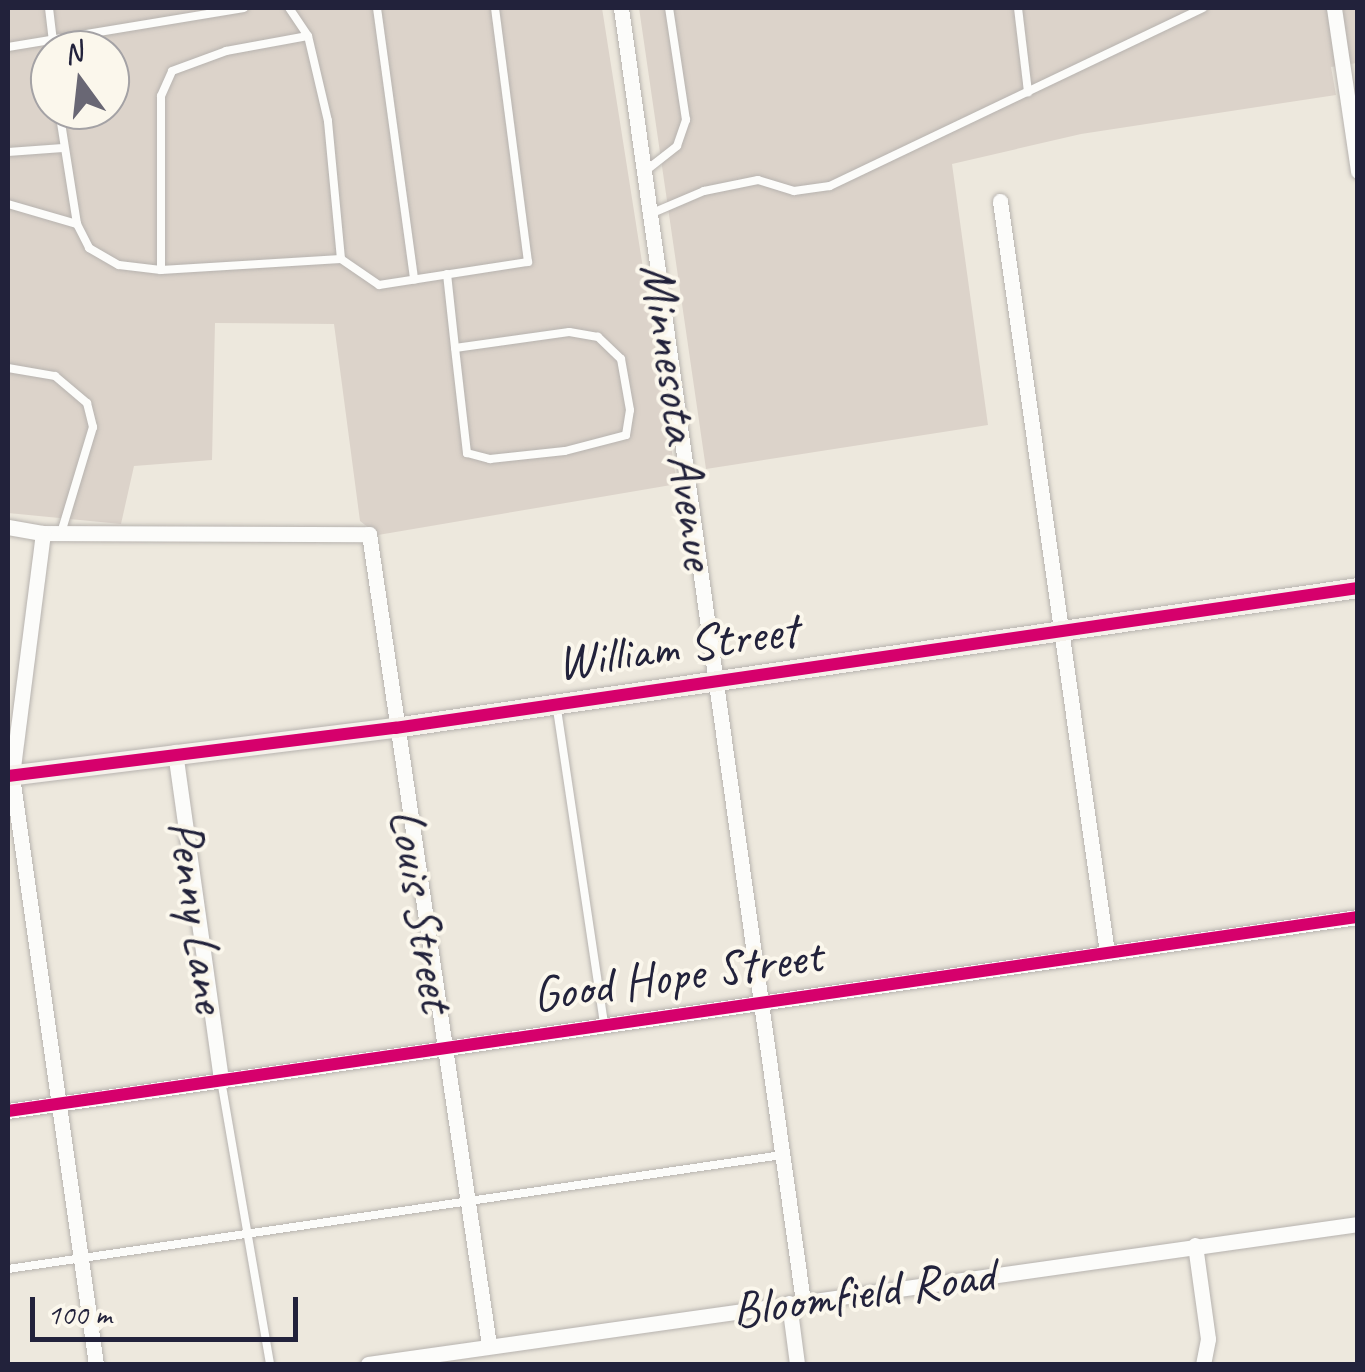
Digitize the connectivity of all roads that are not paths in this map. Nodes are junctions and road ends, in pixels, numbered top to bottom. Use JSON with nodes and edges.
{"nodes":[{"id":1,"x":244,"y":8,"type":"edge"},
{"id":2,"x":290,"y":8,"type":"edge"},
{"id":3,"x":377,"y":8,"type":"edge"},
{"id":4,"x":495,"y":8,"type":"edge"},
{"id":5,"x":621,"y":8,"type":"edge"},
{"id":6,"x":670,"y":8,"type":"edge"},
{"id":7,"x":1018,"y":8,"type":"edge"},
{"id":8,"x":1203,"y":8,"type":"edge"},
{"id":9,"x":1334,"y":8,"type":"edge"},
{"id":10,"x":130,"y":30,"type":"edge"},
{"id":11,"x":308,"y":36,"type":"junction"},
{"id":12,"x":1350,"y":70,"type":"edge"},
{"id":13,"x":1028,"y":92,"type":"junction"},
{"id":14,"x":62,"y":130,"type":"edge"},
{"id":15,"x":63,"y":148,"type":"junction"},
{"id":16,"x":8,"y":152,"type":"edge"},
{"id":17,"x":1358,"y":171,"type":"edge"},
{"id":18,"x":644,"y":172,"type":"junction"},
{"id":19,"x":1000,"y":202,"type":"dead end"},
{"id":20,"x":8,"y":204,"type":"edge"},
{"id":21,"x":650,"y":214,"type":"junction"},
{"id":22,"x":78,"y":224,"type":"junction"},
{"id":23,"x":341,"y":259,"type":"junction"},
{"id":24,"x":161,"y":270,"type":"junction"},
{"id":25,"x":447,"y":274,"type":"junction"},
{"id":26,"x":414,"y":280,"type":"junction"},
{"id":27,"x":455,"y":348,"type":"junction"},
{"id":28,"x":8,"y":368,"type":"edge"},
{"id":29,"x":8,"y":527,"type":"edge"},
{"id":30,"x":61,"y":533,"type":"junction"},
{"id":31,"x":43,"y":534,"type":"junction"},
{"id":32,"x":1358,"y":588,"type":"edge"},
{"id":33,"x":1065,"y":631,"type":"junction"},
{"id":34,"x":716,"y":681,"type":"junction"},
{"id":35,"x":556,"y":704,"type":"junction"},
{"id":36,"x":394,"y":728,"type":"junction"},
{"id":37,"x":175,"y":752,"type":"junction"},
{"id":38,"x":10,"y":776,"type":"edge"},
{"id":39,"x":1358,"y":917,"type":"edge"},
{"id":40,"x":1107,"y":953,"type":"junction"},
{"id":41,"x":760,"y":1004,"type":"junction"},
{"id":42,"x":604,"y":1025,"type":"junction"},
{"id":43,"x":443,"y":1048,"type":"junction"},
{"id":44,"x":222,"y":1080,"type":"junction"},
{"id":45,"x":58,"y":1104,"type":"junction"},
{"id":46,"x":8,"y":1111,"type":"edge"},
{"id":47,"x":782,"y":1155,"type":"junction"},
{"id":48,"x":467,"y":1203,"type":"junction"},
{"id":49,"x":1358,"y":1224,"type":"edge"},
{"id":50,"x":248,"y":1234,"type":"junction"},
{"id":51,"x":1195,"y":1245,"type":"junction"},
{"id":52,"x":80,"y":1258,"type":"junction"},
{"id":53,"x":8,"y":1269,"type":"edge"},
{"id":54,"x":796,"y":1302,"type":"junction"},
{"id":55,"x":489,"y":1345,"type":"junction"},
{"id":56,"x":448,"y":1358,"type":"edge"},
{"id":57,"x":96,"y":1364,"type":"edge"},
{"id":58,"x":270,"y":1364,"type":"edge"},
{"id":59,"x":368,"y":1364,"type":"edge"},
{"id":60,"x":797,"y":1364,"type":"edge"},
{"id":61,"x":1203,"y":1364,"type":"edge"}],
"edges":[{"from":1,"to":10,"type":"lane"},
{"from":2,"to":11,"type":"lane"},
{"from":3,"to":26,"type":"lane"},
{"from":4,"to":25,"type":"lane"},
{"from":5,"to":18,"type":"street","name":"Minnesota Avenue"},
{"from":6,"to":18,"type":"lane"},
{"from":7,"to":13,"type":"lane"},
{"from":8,"to":13,"type":"lane"},
{"from":9,"to":12,"type":"street"},
{"from":11,"to":23,"type":"lane"},
{"from":11,"to":24,"type":"lane"},
{"from":12,"to":17,"type":"street"},
{"from":13,"to":21,"type":"lane"},
{"from":14,"to":15,"type":"lane"},
{"from":15,"to":16,"type":"lane"},
{"from":15,"to":22,"type":"lane"},
{"from":18,"to":21,"type":"street","name":"Minnesota Avenue"},
{"from":19,"to":33,"type":"street"},
{"from":20,"to":22,"type":"lane"},
{"from":21,"to":34,"type":"street","name":"Minnesota Avenue"},
{"from":22,"to":24,"type":"lane"},
{"from":23,"to":24,"type":"lane"},
{"from":23,"to":26,"type":"lane"},
{"from":25,"to":26,"type":"lane"},
{"from":25,"to":27,"type":"lane"},
{"from":27,"to":27,"type":"lane"},
{"from":28,"to":30,"type":"lane"},
{"from":29,"to":31,"type":"street"},
{"from":30,"to":31,"type":"street"},
{"from":30,"to":36,"type":"street","name":"Louis Street"},
{"from":31,"to":38,"type":"street"},
{"from":32,"to":33,"type":"main road","name":"William Street"},
{"from":33,"to":34,"type":"main road","name":"William Street"},
{"from":33,"to":40,"type":"street"},
{"from":34,"to":35,"type":"main road","name":"William Street"},
{"from":34,"to":41,"type":"street","name":"Minnesota Avenue"},
{"from":35,"to":36,"type":"main road","name":"William Street"},
{"from":35,"to":42,"type":"lane"},
{"from":36,"to":37,"type":"main road","name":"William Street"},
{"from":36,"to":43,"type":"street","name":"Louis Street"},
{"from":37,"to":38,"type":"main road","name":"William Street"},
{"from":37,"to":44,"type":"street","name":"Penny Lane"},
{"from":38,"to":45,"type":"street"},
{"from":39,"to":40,"type":"street","name":"Good Hope Street"},
{"from":40,"to":41,"type":"street","name":"Good Hope Street"},
{"from":41,"to":42,"type":"street","name":"Good Hope Street"},
{"from":41,"to":47,"type":"street","name":"Minnesota Avenue"},
{"from":42,"to":43,"type":"street","name":"Good Hope Street"},
{"from":43,"to":44,"type":"street","name":"Good Hope Street"},
{"from":43,"to":48,"type":"street","name":"Louis Street"},
{"from":44,"to":45,"type":"street","name":"Good Hope Street"},
{"from":44,"to":50,"type":"lane"},
{"from":45,"to":46,"type":"street","name":"Good Hope Street"},
{"from":45,"to":52,"type":"street"},
{"from":47,"to":48,"type":"lane"},
{"from":47,"to":54,"type":"street","name":"Minnesota Avenue"},
{"from":48,"to":50,"type":"lane"},
{"from":48,"to":55,"type":"street","name":"Louis Street"},
{"from":49,"to":51,"type":"street","name":"Bloomfield Road"},
{"from":50,"to":52,"type":"lane"},
{"from":50,"to":58,"type":"lane"},
{"from":51,"to":54,"type":"street","name":"Bloomfield Road"},
{"from":51,"to":61,"type":"street"},
{"from":52,"to":53,"type":"lane"},
{"from":52,"to":57,"type":"street"},
{"from":54,"to":55,"type":"street","name":"Bloomfield Road"},
{"from":54,"to":60,"type":"street","name":"Minnesota Avenue"},
{"from":55,"to":56,"type":"street","name":"Bloomfield Road"},
{"from":56,"to":59,"type":"street","name":"Bloomfield Road"}]}
